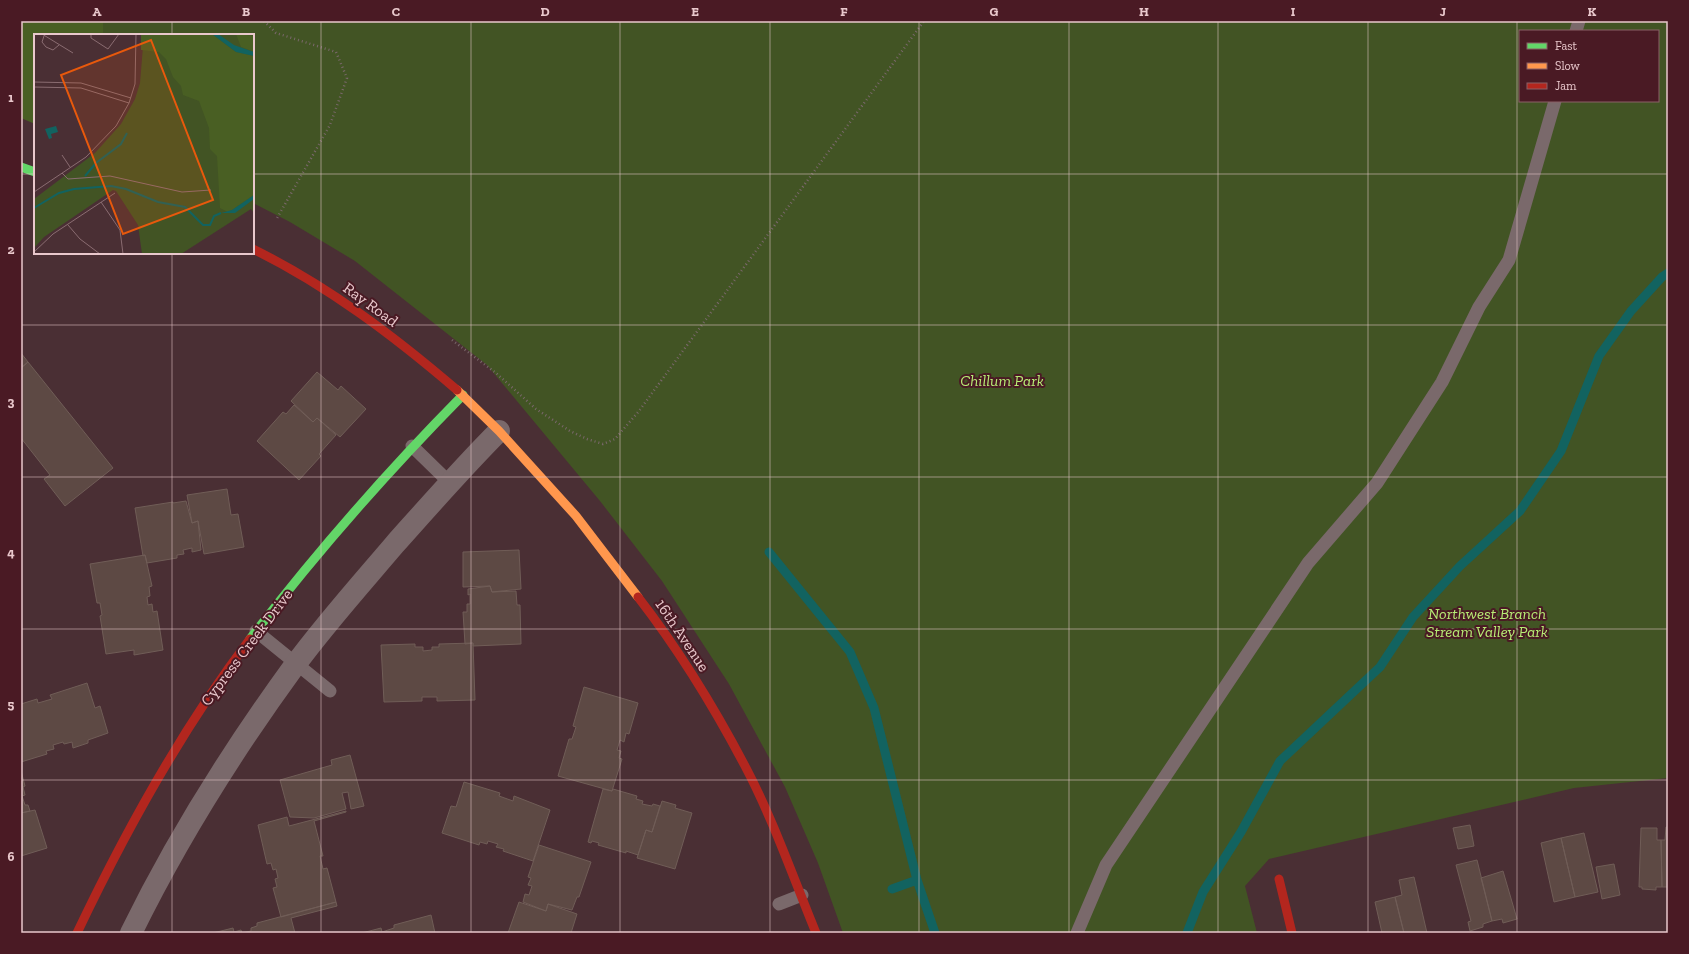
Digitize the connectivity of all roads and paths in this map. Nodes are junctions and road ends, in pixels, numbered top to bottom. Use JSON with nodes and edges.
{"nodes":[{"id":1,"x":264,"y":21,"type":"edge"},
{"id":2,"x":924,"y":21,"type":"edge"},
{"id":3,"x":1555,"y":102,"type":"edge"},
{"id":4,"x":21,"y":167,"type":"edge"},
{"id":5,"x":34,"y":172,"type":"edge"},
{"id":6,"x":276,"y":220,"type":"dead end"},
{"id":7,"x":254,"y":250,"type":"edge"},
{"id":8,"x":452,"y":340,"type":"dead end"},
{"id":9,"x":463,"y":395,"type":"junction"},
{"id":10,"x":499,"y":431,"type":"junction"},
{"id":11,"x":412,"y":446,"type":"junction"},
{"id":12,"x":450,"y":483,"type":"junction"},
{"id":13,"x":256,"y":631,"type":"junction"},
{"id":14,"x":296,"y":664,"type":"junction"},
{"id":15,"x":330,"y":692,"type":"dead end"},
{"id":16,"x":1279,"y":878,"type":"dead end"},
{"id":17,"x":802,"y":896,"type":"junction"},
{"id":18,"x":779,"y":904,"type":"dead end"},
{"id":19,"x":77,"y":933,"type":"edge"},
{"id":20,"x":131,"y":933,"type":"edge"},
{"id":21,"x":816,"y":933,"type":"edge"},
{"id":22,"x":1077,"y":933,"type":"edge"},
{"id":23,"x":1292,"y":933,"type":"edge"}],
"edges":[{"from":1,"to":6,"type":"path"},
{"from":2,"to":8,"type":"path"},
{"from":3,"to":22,"type":"lane"},
{"from":4,"to":5,"type":"street"},
{"from":7,"to":9,"type":"street","name":"Ray Road"},
{"from":9,"to":10,"type":"street","name":"16th Avenue"},
{"from":9,"to":11,"type":"street","name":"Cypress Creek Drive"},
{"from":10,"to":12,"type":"street"},
{"from":10,"to":17,"type":"street","name":"16th Avenue"},
{"from":11,"to":12,"type":"lane"},
{"from":11,"to":13,"type":"street","name":"Cypress Creek Drive"},
{"from":12,"to":14,"type":"street"},
{"from":13,"to":14,"type":"lane"},
{"from":13,"to":19,"type":"street","name":"Cypress Creek Drive"},
{"from":14,"to":15,"type":"lane"},
{"from":14,"to":20,"type":"street"},
{"from":16,"to":23,"type":"street"},
{"from":17,"to":18,"type":"lane"},
{"from":17,"to":21,"type":"street","name":"16th Avenue"}]}
